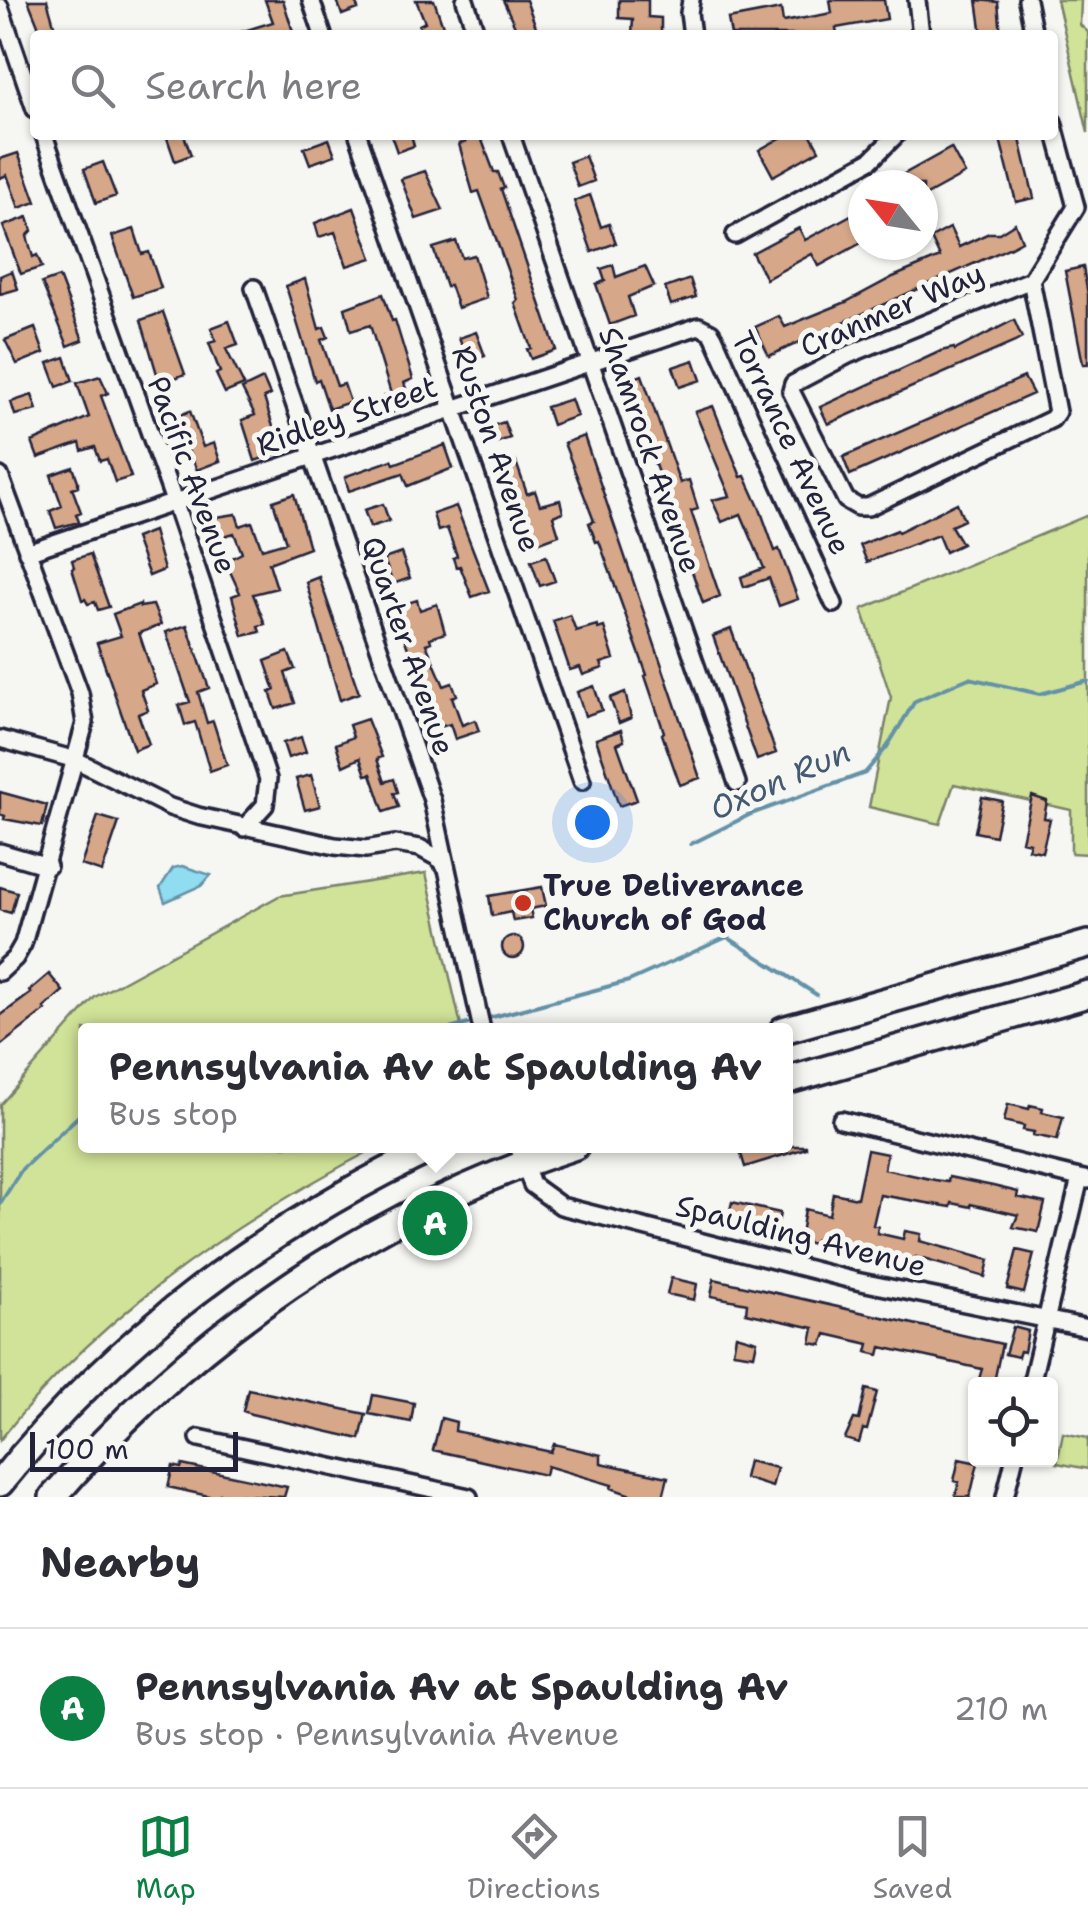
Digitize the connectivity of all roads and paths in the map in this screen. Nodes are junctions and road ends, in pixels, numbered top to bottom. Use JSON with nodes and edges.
{"nodes":[{"id":1,"x":311,"y":0,"type":"edge"},
{"id":2,"x":465,"y":0,"type":"edge"},
{"id":3,"x":691,"y":0,"type":"edge"},
{"id":4,"x":916,"y":0,"type":"edge"},
{"id":5,"x":1027,"y":0,"type":"edge"},
{"id":6,"x":0,"y":8,"type":"edge"},
{"id":7,"x":321,"y":30,"type":"edge"},
{"id":8,"x":475,"y":30,"type":"edge"},
{"id":9,"x":692,"y":30,"type":"edge"},
{"id":10,"x":920,"y":30,"type":"edge"},
{"id":11,"x":1033,"y":30,"type":"edge"},
{"id":12,"x":30,"y":95,"type":"edge"},
{"id":13,"x":1058,"y":136,"type":"edge"},
{"id":14,"x":46,"y":140,"type":"edge"},
{"id":15,"x":360,"y":140,"type":"edge"},
{"id":16,"x":513,"y":140,"type":"edge"},
{"id":17,"x":891,"y":140,"type":"edge"},
{"id":18,"x":1082,"y":204,"type":"edge"},
{"id":19,"x":735,"y":235,"type":"dead end"},
{"id":20,"x":1031,"y":280,"type":"junction"},
{"id":21,"x":254,"y":288,"type":"dead end"},
{"id":22,"x":683,"y":330,"type":"joint"},
{"id":23,"x":590,"y":363,"type":"junction"},
{"id":24,"x":454,"y":408,"type":"junction"},
{"id":25,"x":314,"y":457,"type":"junction"},
{"id":26,"x":0,"y":476,"type":"edge"},
{"id":27,"x":175,"y":504,"type":"junction"},
{"id":28,"x":27,"y":552,"type":"junction"},
{"id":29,"x":834,"y":604,"type":"dead end"},
{"id":30,"x":0,"y":739,"type":"edge"},
{"id":31,"x":76,"y":760,"type":"junction"},
{"id":32,"x":582,"y":781,"type":"dead end"},
{"id":33,"x":737,"y":783,"type":"dead end"},
{"id":34,"x":244,"y":828,"type":"junction"},
{"id":35,"x":0,"y":852,"type":"edge"},
{"id":36,"x":48,"y":866,"type":"junction"},
{"id":37,"x":448,"y":872,"type":"junction"},
{"id":38,"x":1088,"y":944,"type":"edge"},
{"id":39,"x":0,"y":972,"type":"edge"},
{"id":40,"x":1088,"y":994,"type":"edge"},
{"id":41,"x":480,"y":1023,"type":"edge"},
{"id":42,"x":793,"y":1027,"type":"edge"},
{"id":43,"x":793,"y":1080,"type":"edge"},
{"id":44,"x":841,"y":1120,"type":"dead end"},
{"id":45,"x":424,"y":1153,"type":"edge"},
{"id":46,"x":521,"y":1154,"type":"edge"},
{"id":47,"x":1084,"y":1179,"type":"edge"},
{"id":48,"x":1046,"y":1318,"type":"junction"},
{"id":49,"x":1088,"y":1328,"type":"edge"},
{"id":50,"x":1033,"y":1377,"type":"edge"},
{"id":51,"x":199,"y":1438,"type":"dead end"},
{"id":52,"x":1012,"y":1467,"type":"edge"},
{"id":53,"x":0,"y":1483,"type":"edge"},
{"id":54,"x":53,"y":1497,"type":"edge"},
{"id":55,"x":469,"y":1497,"type":"edge"},
{"id":56,"x":1006,"y":1497,"type":"edge"}],
"edges":[{"from":1,"to":7,"type":"street"},
{"from":2,"to":8,"type":"street"},
{"from":3,"to":9,"type":"street"},
{"from":4,"to":10,"type":"street"},
{"from":5,"to":11,"type":"street"},
{"from":6,"to":12,"type":"street"},
{"from":13,"to":18,"type":"street"},
{"from":14,"to":27,"type":"street","name":"Pacific Avenue"},
{"from":15,"to":24,"type":"street","name":"Ruston Avenue"},
{"from":16,"to":23,"type":"street","name":"Shamrock Avenue"},
{"from":17,"to":19,"type":"street"},
{"from":18,"to":20,"type":"street"},
{"from":20,"to":20,"type":"street","name":"Cranmer Way"},
{"from":21,"to":25,"type":"street","name":"Quarter Avenue"},
{"from":22,"to":23,"type":"street","name":"Ridley Street"},
{"from":22,"to":29,"type":"street","name":"Torrance Avenue"},
{"from":23,"to":24,"type":"street","name":"Ridley Street"},
{"from":23,"to":33,"type":"street","name":"Shamrock Avenue"},
{"from":24,"to":25,"type":"street","name":"Ridley Street"},
{"from":24,"to":32,"type":"street","name":"Ruston Avenue"},
{"from":25,"to":27,"type":"street","name":"Ridley Street"},
{"from":25,"to":37,"type":"street","name":"Quarter Avenue"},
{"from":26,"to":28,"type":"street"},
{"from":27,"to":28,"type":"street","name":"Ridley Street"},
{"from":27,"to":34,"type":"street","name":"Pacific Avenue"},
{"from":28,"to":31,"type":"street"},
{"from":30,"to":31,"type":"street"},
{"from":31,"to":34,"type":"street"},
{"from":31,"to":36,"type":"street"},
{"from":34,"to":37,"type":"street"},
{"from":35,"to":36,"type":"street"},
{"from":36,"to":39,"type":"street"},
{"from":37,"to":41,"type":"street","name":"Quarter Avenue"},
{"from":38,"to":42,"type":"highway"},
{"from":40,"to":43,"type":"highway"},
{"from":44,"to":47,"type":"street"},
{"from":45,"to":53,"type":"highway"},
{"from":46,"to":48,"type":"street","name":"Spaulding Avenue"},
{"from":46,"to":54,"type":"highway"},
{"from":47,"to":48,"type":"street"},
{"from":48,"to":49,"type":"street","name":"Spaulding Avenue"},
{"from":48,"to":50,"type":"street"},
{"from":51,"to":55,"type":"street"},
{"from":52,"to":56,"type":"street"}]}
